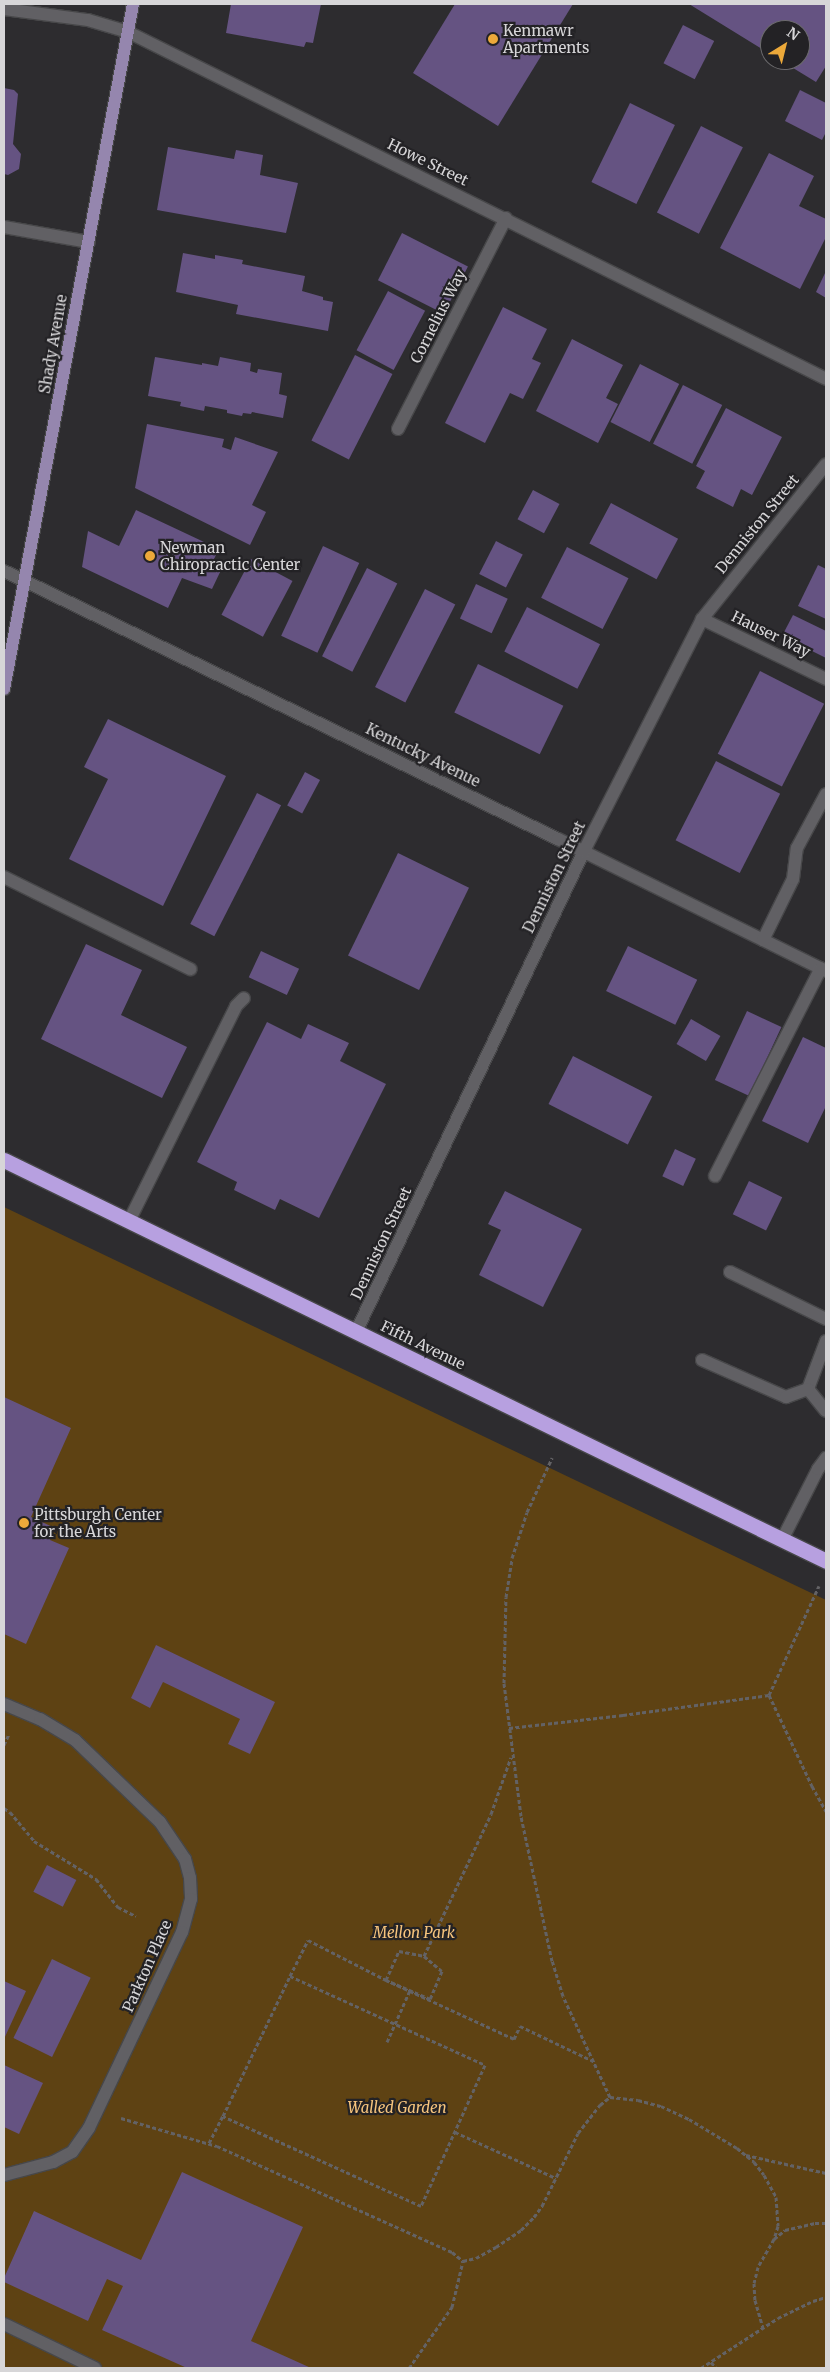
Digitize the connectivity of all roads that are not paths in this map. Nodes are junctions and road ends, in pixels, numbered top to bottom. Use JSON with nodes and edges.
{"nodes":[{"id":1,"x":132,"y":4,"type":"edge"},
{"id":2,"x":4,"y":9,"type":"edge"},
{"id":3,"x":128,"y":32,"type":"junction"},
{"id":4,"x":506,"y":218,"type":"junction"},
{"id":5,"x":4,"y":227,"type":"edge"},
{"id":6,"x":89,"y":242,"type":"junction"},
{"id":7,"x":826,"y":378,"type":"edge"},
{"id":8,"x":398,"y":429,"type":"dead end"},
{"id":9,"x":826,"y":464,"type":"edge"},
{"id":10,"x":4,"y":572,"type":"edge"},
{"id":11,"x":26,"y":581,"type":"junction"},
{"id":12,"x":702,"y":619,"type":"junction"},
{"id":13,"x":826,"y":679,"type":"edge"},
{"id":14,"x":4,"y":689,"type":"edge"},
{"id":15,"x":826,"y":794,"type":"edge"},
{"id":16,"x":584,"y":851,"type":"junction"},
{"id":17,"x":4,"y":877,"type":"edge"},
{"id":18,"x":763,"y":940,"type":"junction"},
{"id":19,"x":190,"y":969,"type":"dead end"},
{"id":20,"x":824,"y":970,"type":"edge"},
{"id":21,"x":244,"y":998,"type":"dead end"},
{"id":22,"x":4,"y":1160,"type":"edge"},
{"id":23,"x":715,"y":1176,"type":"dead end"},
{"id":24,"x":129,"y":1221,"type":"junction"},
{"id":25,"x":730,"y":1272,"type":"dead end"},
{"id":26,"x":826,"y":1319,"type":"edge"},
{"id":27,"x":356,"y":1332,"type":"junction"},
{"id":28,"x":826,"y":1341,"type":"edge"},
{"id":29,"x":702,"y":1360,"type":"dead end"},
{"id":30,"x":808,"y":1389,"type":"junction"},
{"id":31,"x":826,"y":1411,"type":"edge"},
{"id":32,"x":826,"y":1458,"type":"edge"},
{"id":33,"x":782,"y":1540,"type":"junction"},
{"id":34,"x":826,"y":1561,"type":"edge"},
{"id":35,"x":4,"y":1704,"type":"edge"},
{"id":36,"x":4,"y":2174,"type":"edge"},
{"id":37,"x":4,"y":2324,"type":"edge"},
{"id":38,"x":95,"y":2368,"type":"edge"}],
"edges":[{"from":1,"to":3,"type":"main road","name":"Shady Avenue"},
{"from":2,"to":3,"type":"street","name":"Howe Street"},
{"from":3,"to":4,"type":"street","name":"Howe Street"},
{"from":3,"to":6,"type":"main road","name":"Shady Avenue"},
{"from":4,"to":7,"type":"street","name":"Howe Street"},
{"from":4,"to":8,"type":"street","name":"Cornelius Way"},
{"from":5,"to":6,"type":"street"},
{"from":6,"to":11,"type":"main road","name":"Shady Avenue"},
{"from":9,"to":12,"type":"street","name":"Denniston Street"},
{"from":10,"to":11,"type":"street","name":"Kentucky Avenue"},
{"from":11,"to":14,"type":"main road","name":"Shady Avenue"},
{"from":11,"to":16,"type":"street","name":"Kentucky Avenue"},
{"from":12,"to":13,"type":"street","name":"Hauser Way"},
{"from":12,"to":16,"type":"street","name":"Denniston Street"},
{"from":15,"to":18,"type":"street"},
{"from":16,"to":18,"type":"street","name":"Kentucky Avenue"},
{"from":16,"to":27,"type":"street","name":"Denniston Street"},
{"from":17,"to":19,"type":"street"},
{"from":18,"to":20,"type":"street","name":"Kentucky Avenue"},
{"from":20,"to":23,"type":"street"},
{"from":21,"to":24,"type":"street"},
{"from":22,"to":24,"type":"highway","name":"Fifth Avenue"},
{"from":24,"to":27,"type":"highway","name":"Fifth Avenue"},
{"from":25,"to":26,"type":"street"},
{"from":27,"to":33,"type":"highway","name":"Fifth Avenue"},
{"from":28,"to":30,"type":"street"},
{"from":29,"to":30,"type":"street"},
{"from":30,"to":31,"type":"street"},
{"from":32,"to":33,"type":"street"},
{"from":33,"to":34,"type":"highway","name":"Fifth Avenue"},
{"from":35,"to":36,"type":"street","name":"Parkton Place"},
{"from":37,"to":38,"type":"street"}]}
